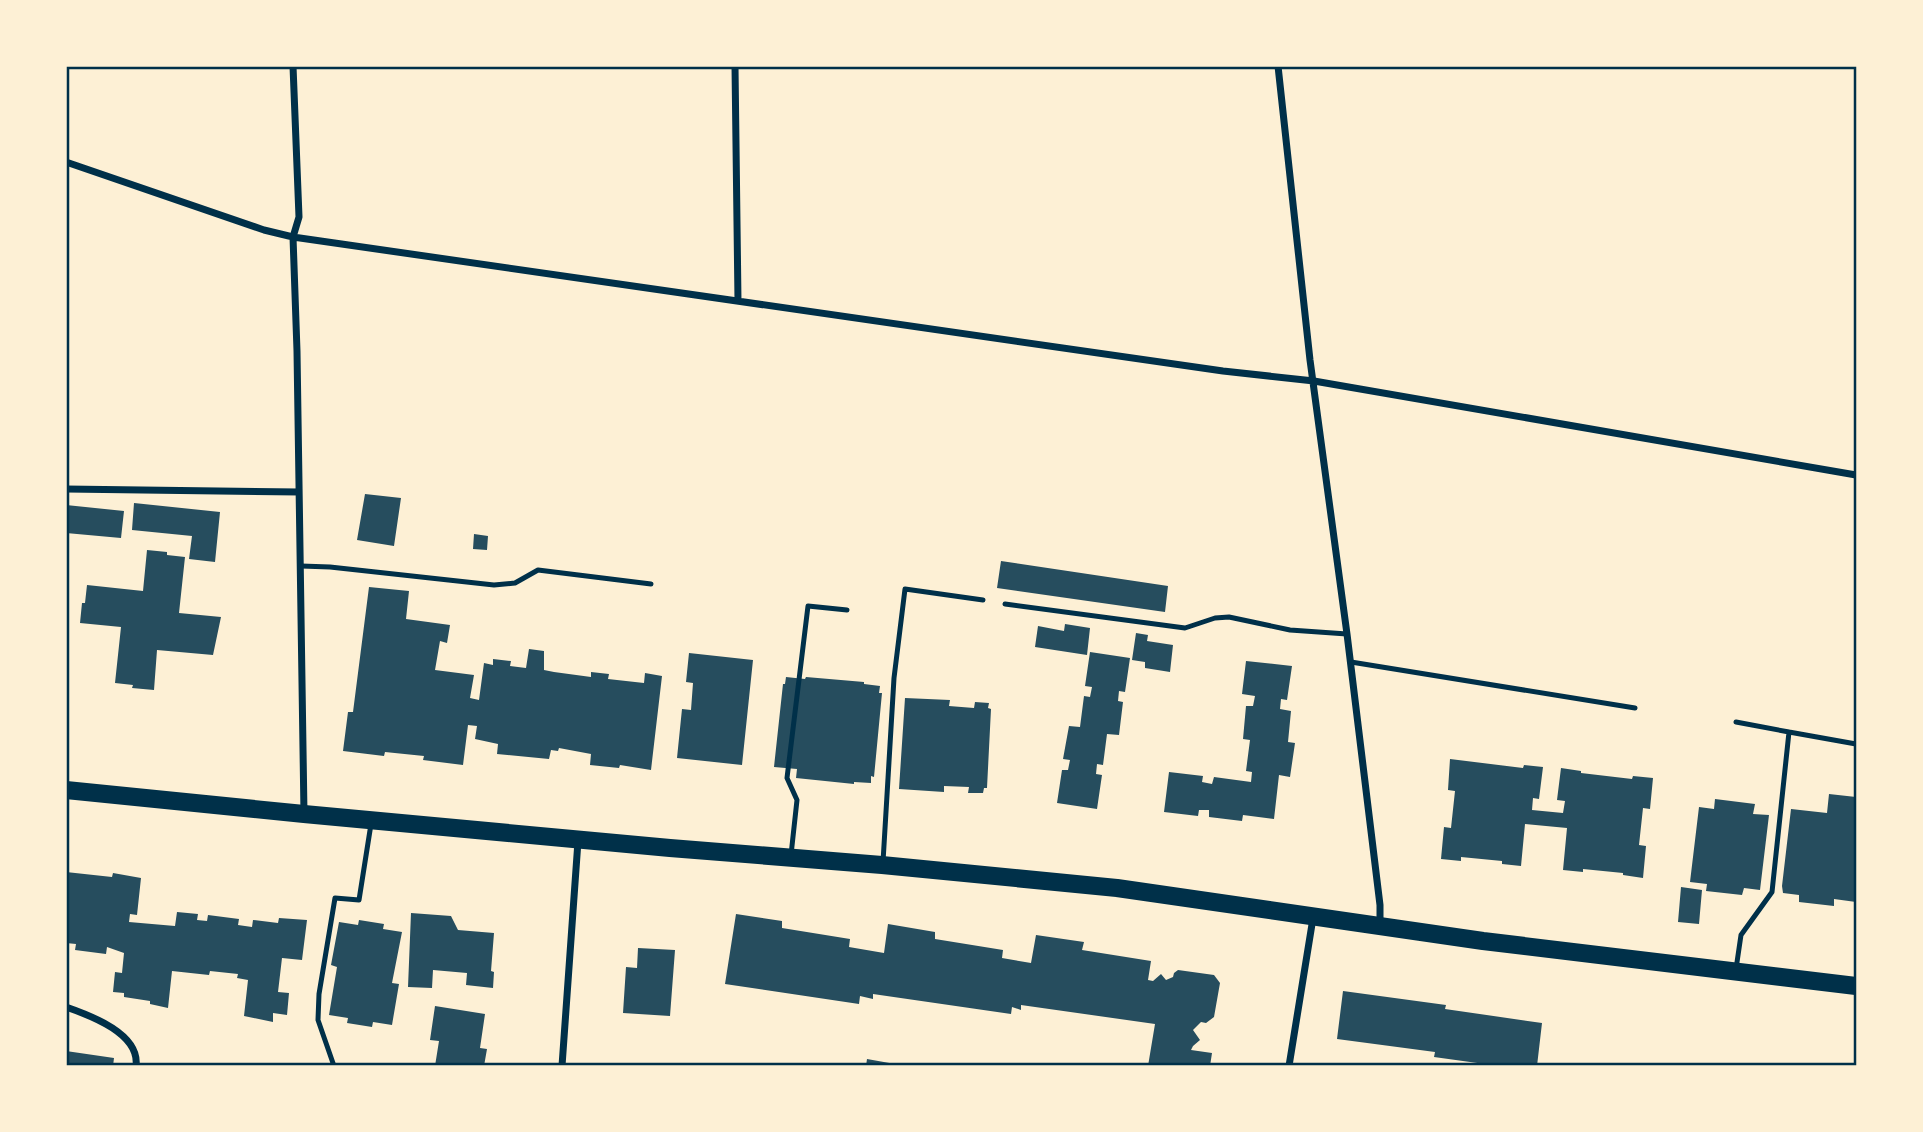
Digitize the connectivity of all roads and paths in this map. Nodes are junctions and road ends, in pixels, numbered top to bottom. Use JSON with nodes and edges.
{"nodes":[{"id":1,"x":293,"y":66,"type":"edge"},
{"id":2,"x":735,"y":66,"type":"edge"},
{"id":3,"x":1278,"y":66,"type":"edge"},
{"id":4,"x":66,"y":162,"type":"edge"},
{"id":5,"x":293,"y":237,"type":"junction"},
{"id":6,"x":738,"y":301,"type":"junction"},
{"id":7,"x":1314,"y":381,"type":"junction"},
{"id":8,"x":1857,"y":475,"type":"edge"},
{"id":9,"x":66,"y":489,"type":"edge"},
{"id":10,"x":299,"y":492,"type":"junction"},
{"id":11,"x":301,"y":566,"type":"junction"},
{"id":12,"x":651,"y":584,"type":"dead end"},
{"id":13,"x":983,"y":600,"type":"dead end"},
{"id":14,"x":1005,"y":604,"type":"dead end"},
{"id":15,"x":847,"y":610,"type":"dead end"},
{"id":16,"x":1347,"y":634,"type":"junction"},
{"id":17,"x":1351,"y":662,"type":"junction"},
{"id":18,"x":1635,"y":708,"type":"dead end"},
{"id":19,"x":1736,"y":722,"type":"dead end"},
{"id":20,"x":1789,"y":732,"type":"junction"},
{"id":21,"x":1857,"y":744,"type":"edge"},
{"id":22,"x":66,"y":790,"type":"edge"},
{"id":23,"x":304,"y":814,"type":"junction"},
{"id":24,"x":371,"y":821,"type":"junction"},
{"id":25,"x":579,"y":840,"type":"junction"},
{"id":26,"x":790,"y":858,"type":"junction"},
{"id":27,"x":882,"y":865,"type":"junction"},
{"id":28,"x":1313,"y":918,"type":"junction"},
{"id":29,"x":1380,"y":926,"type":"junction"},
{"id":30,"x":1736,"y":972,"type":"junction"},
{"id":31,"x":1857,"y":986,"type":"edge"},
{"id":32,"x":66,"y":1007,"type":"edge"},
{"id":33,"x":135,"y":1066,"type":"edge"},
{"id":34,"x":334,"y":1066,"type":"edge"},
{"id":35,"x":562,"y":1066,"type":"edge"},
{"id":36,"x":1289,"y":1066,"type":"edge"}],
"edges":[{"from":1,"to":5,"type":"street"},
{"from":2,"to":6,"type":"street"},
{"from":3,"to":7,"type":"street"},
{"from":4,"to":5,"type":"street"},
{"from":5,"to":6,"type":"street"},
{"from":5,"to":10,"type":"street"},
{"from":6,"to":7,"type":"street"},
{"from":7,"to":8,"type":"street"},
{"from":7,"to":16,"type":"street"},
{"from":9,"to":10,"type":"street"},
{"from":10,"to":11,"type":"street"},
{"from":11,"to":12,"type":"lane"},
{"from":11,"to":23,"type":"street"},
{"from":13,"to":27,"type":"lane"},
{"from":14,"to":16,"type":"lane"},
{"from":15,"to":26,"type":"lane"},
{"from":16,"to":17,"type":"street"},
{"from":17,"to":18,"type":"lane"},
{"from":17,"to":29,"type":"street"},
{"from":19,"to":20,"type":"lane"},
{"from":20,"to":21,"type":"lane"},
{"from":20,"to":30,"type":"lane"},
{"from":22,"to":23,"type":"main road"},
{"from":23,"to":24,"type":"main road"},
{"from":24,"to":25,"type":"main road"},
{"from":24,"to":34,"type":"lane"},
{"from":25,"to":26,"type":"main road"},
{"from":25,"to":35,"type":"street"},
{"from":26,"to":27,"type":"main road"},
{"from":27,"to":28,"type":"main road"},
{"from":28,"to":29,"type":"main road"},
{"from":28,"to":36,"type":"street"},
{"from":29,"to":30,"type":"main road"},
{"from":30,"to":31,"type":"main road"},
{"from":32,"to":33,"type":"street"}]}
